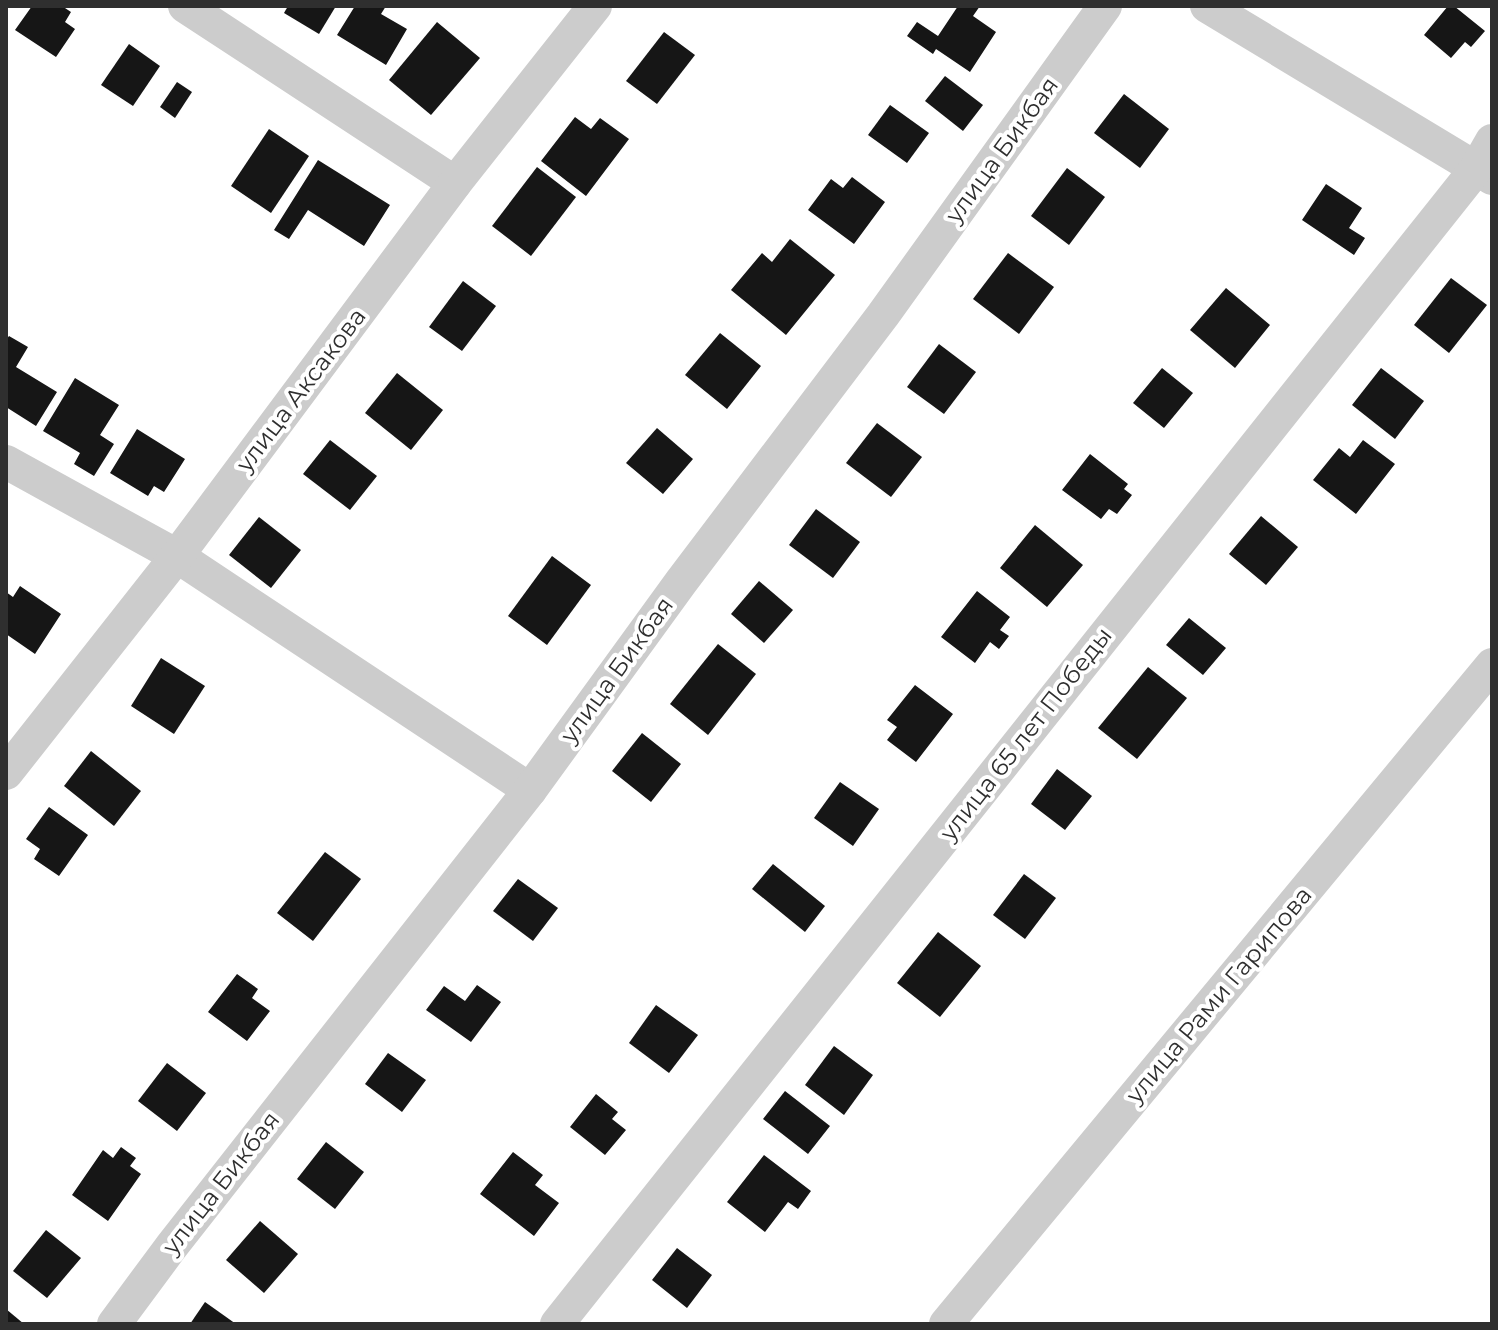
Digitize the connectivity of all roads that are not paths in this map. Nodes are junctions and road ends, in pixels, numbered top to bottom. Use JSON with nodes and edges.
{"nodes":[{"id":1,"x":185,"y":6,"type":"edge"},
{"id":2,"x":595,"y":6,"type":"edge"},
{"id":3,"x":1105,"y":6,"type":"edge"},
{"id":4,"x":1207,"y":6,"type":"edge"},
{"id":5,"x":1487,"y":163,"type":"edge"},
{"id":6,"x":455,"y":183,"type":"junction"},
{"id":7,"x":6,"y":462,"type":"edge"},
{"id":8,"x":177,"y":556,"type":"junction"},
{"id":9,"x":1492,"y":665,"type":"edge"},
{"id":10,"x":6,"y":773,"type":"edge"},
{"id":11,"x":530,"y":790,"type":"junction"},
{"id":12,"x":114,"y":1324,"type":"edge"},
{"id":13,"x":557,"y":1324,"type":"edge"},
{"id":14,"x":946,"y":1324,"type":"edge"}],
"edges":[{"from":1,"to":6,"type":"street"},
{"from":2,"to":6,"type":"street","name":"улица Аксакова"},
{"from":3,"to":11,"type":"street","name":"улица Бикбая"},
{"from":4,"to":5,"type":"street"},
{"from":5,"to":13,"type":"street","name":"улица 65 лет Победы"},
{"from":6,"to":8,"type":"street","name":"улица Аксакова"},
{"from":7,"to":8,"type":"street"},
{"from":8,"to":10,"type":"street","name":"улица Аксакова"},
{"from":8,"to":11,"type":"street"},
{"from":9,"to":14,"type":"street","name":"улица Рами Гарипова"},
{"from":11,"to":12,"type":"street","name":"улица Бикбая"}]}
